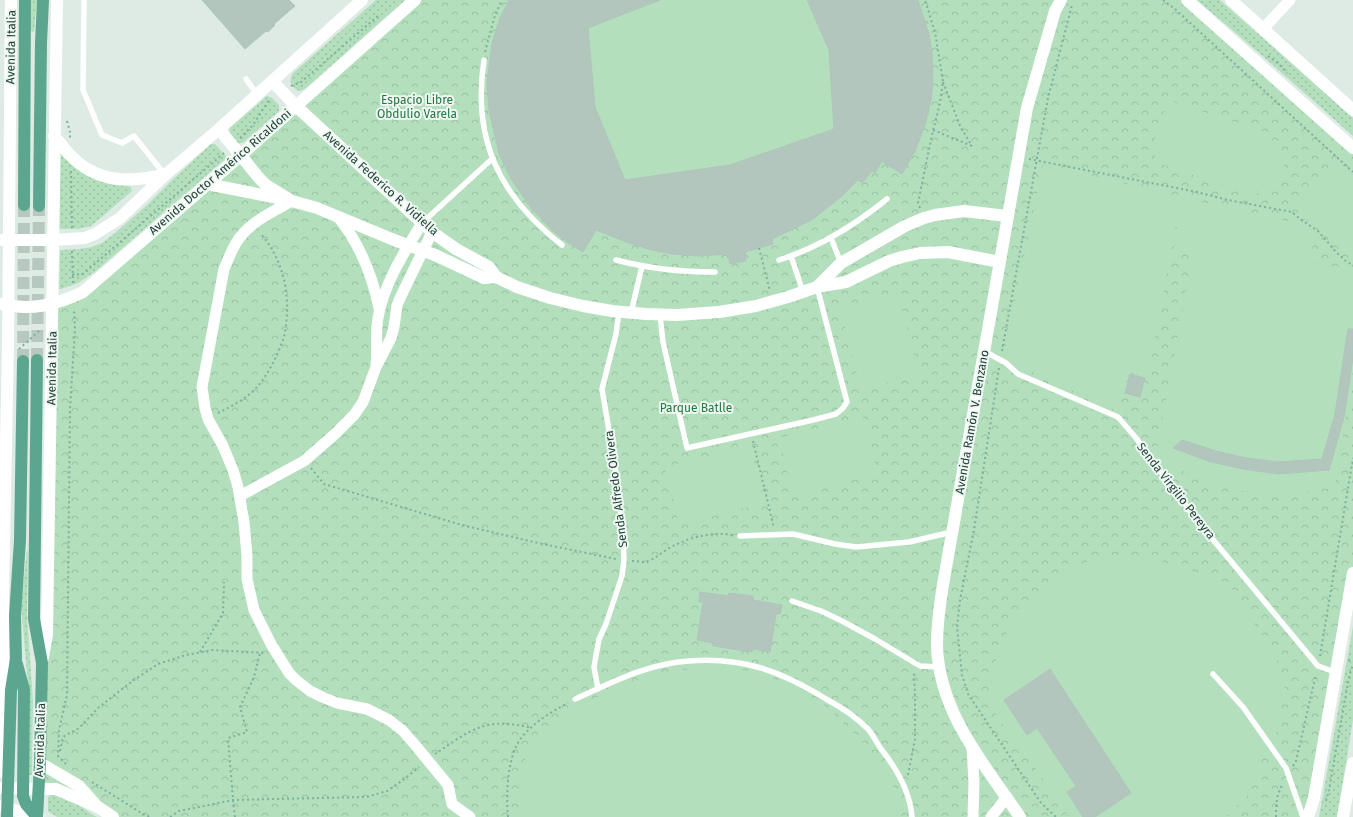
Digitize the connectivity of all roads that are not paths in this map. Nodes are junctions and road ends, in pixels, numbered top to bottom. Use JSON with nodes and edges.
{"nodes":[{"id":1,"x":12,"y":0,"type":"edge"},
{"id":2,"x":25,"y":0,"type":"edge"},
{"id":3,"x":43,"y":0,"type":"edge"},
{"id":4,"x":57,"y":0,"type":"edge"},
{"id":5,"x":84,"y":0,"type":"edge"},
{"id":6,"x":362,"y":0,"type":"edge"},
{"id":7,"x":416,"y":0,"type":"edge"},
{"id":8,"x":1061,"y":0,"type":"edge"},
{"id":9,"x":1187,"y":0,"type":"edge"},
{"id":10,"x":1231,"y":0,"type":"edge"},
{"id":11,"x":1290,"y":0,"type":"edge"},
{"id":12,"x":1055,"y":6,"type":"edge"},
{"id":13,"x":1263,"y":29,"type":"junction"},
{"id":14,"x":484,"y":60,"type":"road end"},
{"id":15,"x":246,"y":79,"type":"dead end"},
{"id":16,"x":272,"y":81,"type":"junction"},
{"id":17,"x":257,"y":94,"type":"junction"},
{"id":18,"x":296,"y":106,"type":"junction"},
{"id":19,"x":1353,"y":110,"type":"edge"},
{"id":20,"x":219,"y":130,"type":"junction"},
{"id":21,"x":54,"y":136,"type":"junction"},
{"id":22,"x":1353,"y":148,"type":"edge"},
{"id":23,"x":240,"y":156,"type":"junction"},
{"id":24,"x":493,"y":158,"type":"junction"},
{"id":25,"x":166,"y":175,"type":"junction"},
{"id":26,"x":207,"y":184,"type":"junction"},
{"id":27,"x":888,"y":199,"type":"dead end"},
{"id":28,"x":292,"y":201,"type":"junction"},
{"id":29,"x":24,"y":205,"type":"tunnel mouth"},
{"id":30,"x":39,"y":206,"type":"tunnel mouth"},
{"id":31,"x":1007,"y":216,"type":"junction"},
{"id":32,"x":338,"y":217,"type":"junction"},
{"id":33,"x":422,"y":223,"type":"junction"},
{"id":34,"x":432,"y":232,"type":"junction"},
{"id":35,"x":832,"y":238,"type":"junction"},
{"id":36,"x":4,"y":240,"type":"edge"},
{"id":37,"x":53,"y":240,"type":"junction"},
{"id":38,"x":562,"y":245,"type":"dead end"},
{"id":39,"x":408,"y":246,"type":"junction"},
{"id":40,"x":423,"y":251,"type":"junction"},
{"id":41,"x":791,"y":256,"type":"junction"},
{"id":42,"x":616,"y":260,"type":"dead end"},
{"id":43,"x":779,"y":260,"type":"dead end"},
{"id":44,"x":1000,"y":262,"type":"junction"},
{"id":45,"x":841,"y":263,"type":"junction"},
{"id":46,"x":642,"y":266,"type":"junction"},
{"id":47,"x":715,"y":272,"type":"dead end"},
{"id":48,"x":496,"y":277,"type":"junction"},
{"id":49,"x":817,"y":287,"type":"junction"},
{"id":50,"x":803,"y":292,"type":"junction"},
{"id":51,"x":53,"y":303,"type":"junction"},
{"id":52,"x":4,"y":305,"type":"edge"},
{"id":53,"x":380,"y":311,"type":"junction"},
{"id":54,"x":625,"y":312,"type":"junction"},
{"id":55,"x":660,"y":314,"type":"junction"},
{"id":56,"x":0,"y":318,"type":"edge"},
{"id":57,"x":984,"y":351,"type":"junction"},
{"id":58,"x":37,"y":360,"type":"tunnel mouth"},
{"id":59,"x":23,"y":361,"type":"tunnel mouth"},
{"id":60,"x":376,"y":367,"type":"junction"},
{"id":61,"x":240,"y":496,"type":"junction"},
{"id":62,"x":952,"y":532,"type":"junction"},
{"id":63,"x":740,"y":536,"type":"road end"},
{"id":64,"x":1353,"y":573,"type":"edge"},
{"id":65,"x":1,"y":593,"type":"edge"},
{"id":66,"x":792,"y":601,"type":"dead end"},
{"id":67,"x":16,"y":659,"type":"junction"},
{"id":68,"x":42,"y":663,"type":"junction"},
{"id":69,"x":940,"y":666,"type":"junction"},
{"id":70,"x":1335,"y":672,"type":"junction"},
{"id":71,"x":1213,"y":674,"type":"dead end"},
{"id":72,"x":598,"y":688,"type":"junction"},
{"id":73,"x":575,"y":699,"type":"road end"},
{"id":74,"x":972,"y":747,"type":"junction"},
{"id":75,"x":40,"y":763,"type":"junction"},
{"id":76,"x":1353,"y":763,"type":"edge"},
{"id":77,"x":4,"y":788,"type":"edge"},
{"id":78,"x":22,"y":788,"type":"junction"},
{"id":79,"x":39,"y":788,"type":"junction"},
{"id":80,"x":1007,"y":797,"type":"junction"},
{"id":81,"x":98,"y":807,"type":"junction"},
{"id":82,"x":5,"y":810,"type":"edge"},
{"id":83,"x":38,"y":817,"type":"edge"},
{"id":84,"x":113,"y":817,"type":"edge"},
{"id":85,"x":470,"y":817,"type":"edge"},
{"id":86,"x":912,"y":817,"type":"edge"},
{"id":87,"x":972,"y":817,"type":"edge"},
{"id":88,"x":992,"y":817,"type":"edge"},
{"id":89,"x":1020,"y":817,"type":"edge"},
{"id":90,"x":1303,"y":817,"type":"edge"},
{"id":91,"x":1308,"y":817,"type":"edge"},
{"id":92,"x":1343,"y":817,"type":"edge"}],
"edges":[{"from":1,"to":36,"type":"street","name":"Avenida Italia"},
{"from":2,"to":29,"type":"main road","name":"Avenida Italia"},
{"from":3,"to":30,"type":"main road"},
{"from":4,"to":21,"type":"street","name":"Avenida Italia"},
{"from":5,"to":25,"type":"lane"},
{"from":6,"to":16,"type":"street"},
{"from":7,"to":18,"type":"street","name":"Avenida Doctor Américo Ricaldoni"},
{"from":8,"to":12,"type":"street","name":"Avenida Ramón V. Benzano"},
{"from":9,"to":22,"type":"street"},
{"from":10,"to":13,"type":"street"},
{"from":11,"to":13,"type":"street"},
{"from":12,"to":31,"type":"street","name":"Avenida Ramón V. Benzano"},
{"from":13,"to":19,"type":"street"},
{"from":14,"to":24,"type":"lane"},
{"from":15,"to":17,"type":"lane"},
{"from":16,"to":17,"type":"street"},
{"from":16,"to":18,"type":"street","name":"Avenida Federico R. Vidiella"},
{"from":17,"to":20,"type":"street"},
{"from":18,"to":23,"type":"street","name":"Avenida Doctor Américo Ricaldoni"},
{"from":18,"to":33,"type":"street","name":"Avenida Federico R. Vidiella"},
{"from":20,"to":23,"type":"street","name":"Avenida Federico R. Vidiella"},
{"from":20,"to":25,"type":"street"},
{"from":21,"to":25,"type":"street"},
{"from":21,"to":37,"type":"street","name":"Avenida Italia"},
{"from":23,"to":26,"type":"street","name":"Avenida Doctor Américo Ricaldoni"},
{"from":23,"to":28,"type":"street","name":"Avenida Federico R. Vidiella"},
{"from":24,"to":33,"type":"lane"},
{"from":24,"to":38,"type":"lane"},
{"from":25,"to":37,"type":"street"},
{"from":26,"to":28,"type":"street","name":"Avenida Federico R. Vidiella"},
{"from":26,"to":51,"type":"street","name":"Avenida Doctor Américo Ricaldoni"},
{"from":27,"to":35,"type":"lane"},
{"from":28,"to":32,"type":"street","name":"Avenida Federico R. Vidiella"},
{"from":28,"to":61,"type":"street"},
{"from":31,"to":44,"type":"street","name":"Avenida Ramón V. Benzano"},
{"from":31,"to":45,"type":"street","name":"Avenida Federico R. Vidiella"},
{"from":32,"to":39,"type":"street","name":"Avenida Federico R. Vidiella"},
{"from":32,"to":53,"type":"street"},
{"from":33,"to":34,"type":"street","name":"Avenida Federico R. Vidiella"},
{"from":33,"to":39,"type":"street"},
{"from":34,"to":40,"type":"street"},
{"from":34,"to":48,"type":"street","name":"Avenida Federico R. Vidiella"},
{"from":35,"to":41,"type":"lane"},
{"from":35,"to":45,"type":"lane"},
{"from":36,"to":37,"type":"street"},
{"from":36,"to":52,"type":"street","name":"Avenida Italia"},
{"from":37,"to":51,"type":"street","name":"Avenida Italia"},
{"from":39,"to":40,"type":"street","name":"Avenida Federico R. Vidiella"},
{"from":39,"to":53,"type":"street"},
{"from":40,"to":48,"type":"street","name":"Avenida Federico R. Vidiella"},
{"from":40,"to":60,"type":"street"},
{"from":41,"to":43,"type":"lane"},
{"from":41,"to":50,"type":"lane"},
{"from":42,"to":46,"type":"lane"},
{"from":44,"to":49,"type":"street","name":"Avenida Federico R. Vidiella"},
{"from":44,"to":57,"type":"street","name":"Avenida Ramón V. Benzano"},
{"from":45,"to":49,"type":"street","name":"Avenida Federico R. Vidiella"},
{"from":46,"to":47,"type":"lane"},
{"from":46,"to":54,"type":"lane","name":"Senda Alfredo Olivera"},
{"from":48,"to":54,"type":"street","name":"Avenida Federico R. Vidiella"},
{"from":49,"to":50,"type":"street","name":"Avenida Federico R. Vidiella"},
{"from":49,"to":55,"type":"lane"},
{"from":50,"to":55,"type":"street","name":"Avenida Federico R. Vidiella"},
{"from":51,"to":52,"type":"street","name":"Avenida Doctor Américo Ricaldoni"},
{"from":51,"to":68,"type":"street","name":"Avenida Italia"},
{"from":52,"to":56,"type":"street"},
{"from":52,"to":65,"type":"street","name":"Avenida Italia"},
{"from":53,"to":60,"type":"street"},
{"from":54,"to":55,"type":"street","name":"Avenida Federico R. Vidiella"},
{"from":54,"to":72,"type":"lane","name":"Senda Alfredo Olivera"},
{"from":57,"to":62,"type":"street","name":"Avenida Ramón V. Benzano"},
{"from":57,"to":70,"type":"lane","name":"Senda Virgilio Pereyra"},
{"from":58,"to":68,"type":"main road","name":"Avenida Italia"},
{"from":59,"to":67,"type":"main road","name":"Avenida Italia"},
{"from":60,"to":61,"type":"street"},
{"from":61,"to":85,"type":"street"},
{"from":62,"to":63,"type":"lane"},
{"from":62,"to":69,"type":"street","name":"Avenida Ramón V. Benzano"},
{"from":64,"to":70,"type":"street"},
{"from":65,"to":77,"type":"street","name":"Avenida Italia"},
{"from":66,"to":69,"type":"lane"},
{"from":67,"to":77,"type":"main road","name":"Avenida Italia"},
{"from":67,"to":78,"type":"main road"},
{"from":68,"to":75,"type":"main road","name":"Avenida Italia"},
{"from":69,"to":74,"type":"street","name":"Avenida Ramón V. Benzano"},
{"from":70,"to":91,"type":"street"},
{"from":71,"to":90,"type":"lane"},
{"from":72,"to":73,"type":"lane"},
{"from":72,"to":86,"type":"lane"},
{"from":74,"to":80,"type":"street","name":"Avenida Ramón V. Benzano"},
{"from":74,"to":87,"type":"street"},
{"from":75,"to":79,"type":"main road","name":"Avenida Italia"},
{"from":75,"to":81,"type":"street"},
{"from":76,"to":92,"type":"street"},
{"from":77,"to":78,"type":"street"},
{"from":77,"to":82,"type":"main road","name":"Avenida Italia"},
{"from":78,"to":79,"type":"street"},
{"from":78,"to":83,"type":"main road"},
{"from":79,"to":81,"type":"street"},
{"from":79,"to":83,"type":"main road","name":"Avenida Italia"},
{"from":80,"to":88,"type":"street"},
{"from":80,"to":89,"type":"street","name":"Avenida Ramón V. Benzano"},
{"from":81,"to":84,"type":"street"},
{"from":82,"to":83,"type":"street"}]}
